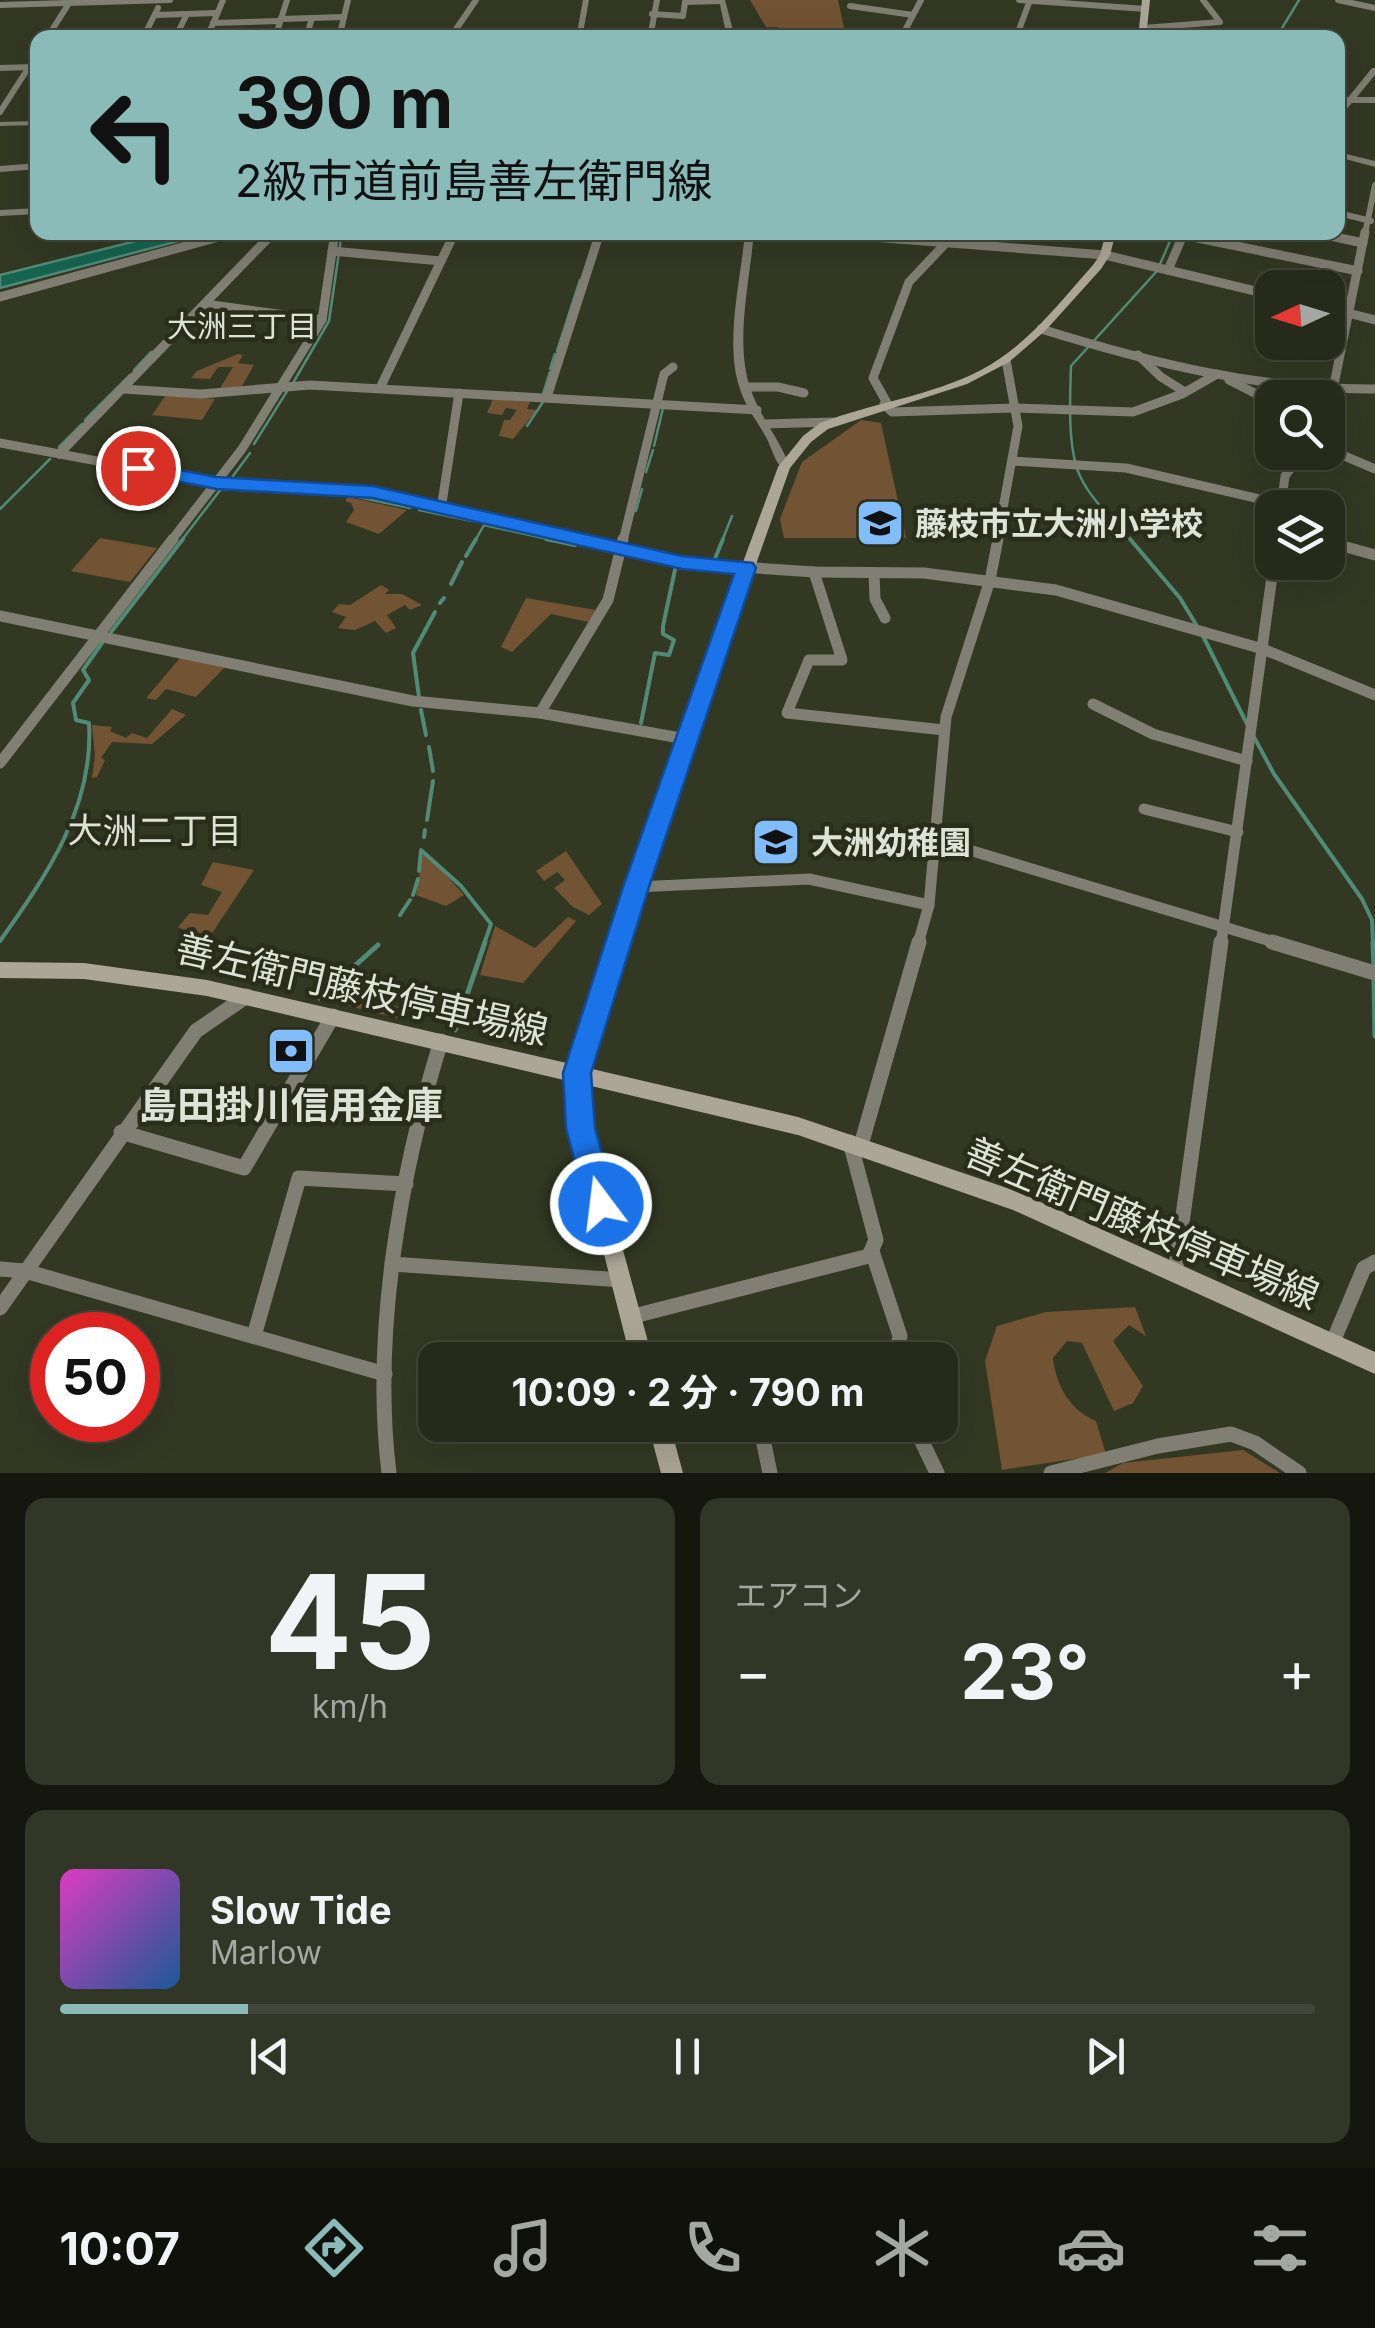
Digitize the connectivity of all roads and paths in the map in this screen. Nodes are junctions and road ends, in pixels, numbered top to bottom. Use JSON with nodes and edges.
{"nodes":[{"id":1,"x":162,"y":0,"type":"edge"},
{"id":2,"x":170,"y":0,"type":"edge"},
{"id":3,"x":223,"y":0,"type":"edge"},
{"id":4,"x":286,"y":0,"type":"edge"},
{"id":5,"x":348,"y":0,"type":"edge"},
{"id":6,"x":476,"y":0,"type":"edge"},
{"id":7,"x":586,"y":0,"type":"edge"},
{"id":8,"x":657,"y":0,"type":"edge"},
{"id":9,"x":722,"y":0,"type":"edge"},
{"id":10,"x":921,"y":0,"type":"edge"},
{"id":11,"x":1019,"y":0,"type":"edge"},
{"id":12,"x":1203,"y":0,"type":"edge"},
{"id":13,"x":1338,"y":0,"type":"edge"},
{"id":14,"x":132,"y":1,"type":"edge"},
{"id":15,"x":1030,"y":1,"type":"edge"},
{"id":16,"x":70,"y":2,"type":"edge"},
{"id":17,"x":848,"y":3,"type":"edge"},
{"id":18,"x":1146,"y":4,"type":"edge"},
{"id":19,"x":0,"y":5,"type":"edge"},
{"id":20,"x":1375,"y":8,"type":"edge"},
{"id":21,"x":217,"y":13,"type":"junction"},
{"id":22,"x":187,"y":14,"type":"junction"},
{"id":23,"x":652,"y":14,"type":"junction"},
{"id":24,"x":154,"y":15,"type":"junction"},
{"id":25,"x":913,"y":15,"type":"junction"},
{"id":26,"x":312,"y":18,"type":"junction"},
{"id":27,"x":344,"y":18,"type":"junction"},
{"id":28,"x":280,"y":20,"type":"junction"},
{"id":29,"x":854,"y":20,"type":"dead end"},
{"id":30,"x":213,"y":23,"type":"junction"},
{"id":31,"x":52,"y":30,"type":"edge"},
{"id":32,"x":147,"y":30,"type":"edge"},
{"id":33,"x":179,"y":30,"type":"edge"},
{"id":34,"x":210,"y":30,"type":"edge"},
{"id":35,"x":277,"y":30,"type":"edge"},
{"id":36,"x":308,"y":30,"type":"edge"},
{"id":37,"x":340,"y":30,"type":"edge"},
{"id":38,"x":455,"y":30,"type":"edge"},
{"id":39,"x":580,"y":30,"type":"edge"},
{"id":40,"x":651,"y":30,"type":"edge"},
{"id":41,"x":730,"y":30,"type":"edge"},
{"id":42,"x":905,"y":30,"type":"edge"},
{"id":43,"x":1019,"y":30,"type":"edge"},
{"id":44,"x":1143,"y":30,"type":"edge"},
{"id":45,"x":1158,"y":30,"type":"edge"},
{"id":46,"x":30,"y":67,"type":"edge"},
{"id":47,"x":0,"y":68,"type":"edge"},
{"id":48,"x":1375,"y":70,"type":"edge"},
{"id":49,"x":30,"y":71,"type":"edge"},
{"id":50,"x":1345,"y":97,"type":"edge"},
{"id":51,"x":1345,"y":100,"type":"edge"},
{"id":52,"x":1375,"y":100,"type":"edge"},
{"id":53,"x":0,"y":112,"type":"edge"},
{"id":54,"x":0,"y":124,"type":"edge"},
{"id":55,"x":30,"y":124,"type":"edge"},
{"id":56,"x":1345,"y":157,"type":"edge"},
{"id":57,"x":1375,"y":164,"type":"edge"},
{"id":58,"x":30,"y":166,"type":"edge"},
{"id":59,"x":0,"y":168,"type":"edge"},
{"id":60,"x":1375,"y":185,"type":"edge"},
{"id":61,"x":30,"y":212,"type":"edge"},
{"id":62,"x":0,"y":213,"type":"edge"},
{"id":63,"x":1345,"y":215,"type":"edge"},
{"id":64,"x":1372,"y":221,"type":"edge"},
{"id":65,"x":1345,"y":239,"type":"edge"},
{"id":66,"x":207,"y":240,"type":"edge"},
{"id":67,"x":266,"y":240,"type":"edge"},
{"id":68,"x":335,"y":240,"type":"edge"},
{"id":69,"x":451,"y":240,"type":"edge"},
{"id":70,"x":597,"y":240,"type":"edge"},
{"id":71,"x":749,"y":240,"type":"edge"},
{"id":72,"x":898,"y":240,"type":"edge"},
{"id":73,"x":949,"y":240,"type":"edge"},
{"id":74,"x":1109,"y":240,"type":"edge"},
{"id":75,"x":1180,"y":240,"type":"edge"},
{"id":76,"x":1208,"y":240,"type":"edge"},
{"id":77,"x":1364,"y":243,"type":"junction"},
{"id":78,"x":948,"y":245,"type":"junction"},
{"id":79,"x":337,"y":250,"type":"junction"},
{"id":80,"x":1105,"y":255,"type":"junction"},
{"id":81,"x":440,"y":261,"type":"junction"},
{"id":82,"x":1162,"y":269,"type":"junction"},
{"id":83,"x":1358,"y":270,"type":"junction"},
{"id":84,"x":1255,"y":291,"type":"edge"},
{"id":85,"x":0,"y":297,"type":"edge"},
{"id":86,"x":204,"y":304,"type":"junction"},
{"id":87,"x":1345,"y":312,"type":"edge"},
{"id":88,"x":1349,"y":313,"type":"junction"},
{"id":89,"x":322,"y":320,"type":"junction"},
{"id":90,"x":1375,"y":320,"type":"edge"},
{"id":91,"x":1041,"y":328,"type":"junction"},
{"id":92,"x":1136,"y":354,"type":"junction"},
{"id":93,"x":1006,"y":360,"type":"junction"},
{"id":94,"x":673,"y":367,"type":"dead end"},
{"id":95,"x":1216,"y":374,"type":"junction"},
{"id":96,"x":1335,"y":380,"type":"edge"},
{"id":97,"x":1255,"y":381,"type":"edge"},
{"id":98,"x":283,"y":385,"type":"junction"},
{"id":99,"x":122,"y":388,"type":"junction"},
{"id":100,"x":380,"y":388,"type":"junction"},
{"id":101,"x":745,"y":388,"type":"junction"},
{"id":102,"x":1375,"y":389,"type":"edge"},
{"id":103,"x":1345,"y":390,"type":"edge"},
{"id":104,"x":1186,"y":392,"type":"junction"},
{"id":105,"x":460,"y":393,"type":"junction"},
{"id":106,"x":804,"y":393,"type":"dead end"},
{"id":107,"x":1255,"y":394,"type":"edge"},
{"id":108,"x":546,"y":397,"type":"junction"},
{"id":109,"x":886,"y":403,"type":"junction"},
{"id":110,"x":658,"y":404,"type":"junction"},
{"id":111,"x":1014,"y":408,"type":"junction"},
{"id":112,"x":757,"y":410,"type":"junction"},
{"id":113,"x":833,"y":422,"type":"junction"},
{"id":114,"x":764,"y":424,"type":"junction"},
{"id":115,"x":0,"y":443,"type":"edge"},
{"id":116,"x":59,"y":454,"type":"junction"},
{"id":117,"x":1345,"y":457,"type":"edge"},
{"id":118,"x":1012,"y":460,"type":"junction"},
{"id":119,"x":784,"y":467,"type":"junction"},
{"id":120,"x":1375,"y":469,"type":"edge"},
{"id":121,"x":216,"y":483,"type":"junction"},
{"id":122,"x":1255,"y":500,"type":"edge"},
{"id":123,"x":440,"y":508,"type":"junction"},
{"id":124,"x":1345,"y":547,"type":"edge"},
{"id":125,"x":620,"y":549,"type":"junction"},
{"id":126,"x":1375,"y":555,"type":"edge"},
{"id":127,"x":746,"y":568,"type":"junction"},
{"id":128,"x":814,"y":572,"type":"junction"},
{"id":129,"x":874,"y":572,"type":"junction"},
{"id":130,"x":990,"y":580,"type":"junction"},
{"id":131,"x":1272,"y":580,"type":"edge"},
{"id":132,"x":0,"y":616,"type":"edge"},
{"id":133,"x":884,"y":618,"type":"dead end"},
{"id":134,"x":98,"y":636,"type":"junction"},
{"id":135,"x":1263,"y":648,"type":"junction"},
{"id":136,"x":1375,"y":695,"type":"edge"},
{"id":137,"x":1093,"y":704,"type":"dead end"},
{"id":138,"x":540,"y":713,"type":"junction"},
{"id":139,"x":944,"y":730,"type":"junction"},
{"id":140,"x":686,"y":739,"type":"junction"},
{"id":141,"x":1247,"y":761,"type":"junction"},
{"id":142,"x":0,"y":763,"type":"edge"},
{"id":143,"x":1144,"y":809,"type":"dead end"},
{"id":144,"x":1238,"y":832,"type":"junction"},
{"id":145,"x":936,"y":840,"type":"junction"},
{"id":146,"x":636,"y":887,"type":"junction"},
{"id":147,"x":929,"y":905,"type":"junction"},
{"id":148,"x":1222,"y":928,"type":"junction"},
{"id":149,"x":0,"y":970,"type":"edge"},
{"id":150,"x":1375,"y":973,"type":"edge"},
{"id":151,"x":247,"y":996,"type":"junction"},
{"id":152,"x":334,"y":1016,"type":"junction"},
{"id":153,"x":441,"y":1041,"type":"junction"},
{"id":154,"x":577,"y":1073,"type":"junction"},
{"id":155,"x":121,"y":1132,"type":"junction"},
{"id":156,"x":855,"y":1143,"type":"junction"},
{"id":157,"x":406,"y":1184,"type":"junction"},
{"id":158,"x":872,"y":1251,"type":"junction"},
{"id":159,"x":1375,"y":1262,"type":"edge"},
{"id":160,"x":392,"y":1264,"type":"junction"},
{"id":161,"x":0,"y":1269,"type":"edge"},
{"id":162,"x":25,"y":1271,"type":"junction"},
{"id":163,"x":1175,"y":1273,"type":"junction"},
{"id":164,"x":620,"y":1280,"type":"junction"},
{"id":165,"x":0,"y":1308,"type":"edge"},
{"id":166,"x":630,"y":1318,"type":"junction"},
{"id":167,"x":254,"y":1336,"type":"junction"},
{"id":168,"x":637,"y":1342,"type":"edge"},
{"id":169,"x":899,"y":1342,"type":"edge"},
{"id":170,"x":1332,"y":1344,"type":"junction"},
{"id":171,"x":1375,"y":1364,"type":"edge"},
{"id":172,"x":386,"y":1374,"type":"junction"},
{"id":173,"x":664,"y":1442,"type":"edge"},
{"id":174,"x":764,"y":1442,"type":"edge"},
{"id":175,"x":922,"y":1442,"type":"edge"},
{"id":176,"x":1083,"y":1469,"type":"edge"},
{"id":177,"x":389,"y":1473,"type":"edge"},
{"id":178,"x":672,"y":1473,"type":"edge"},
{"id":179,"x":770,"y":1473,"type":"edge"},
{"id":180,"x":937,"y":1473,"type":"edge"},
{"id":181,"x":1051,"y":1473,"type":"edge"},
{"id":182,"x":1300,"y":1473,"type":"edge"}],
"edges":[{"from":1,"to":2,"type":"street"},
{"from":1,"to":14,"type":"street"},
{"from":1,"to":24,"type":"street"},
{"from":3,"to":21,"type":"street"},
{"from":4,"to":28,"type":"street"},
{"from":5,"to":27,"type":"street"},
{"from":6,"to":38,"type":"street"},
{"from":7,"to":39,"type":"street"},
{"from":8,"to":23,"type":"street"},
{"from":9,"to":23,"type":"street"},
{"from":9,"to":41,"type":"street"},
{"from":10,"to":25,"type":"street"},
{"from":11,"to":15,"type":"street"},
{"from":12,"to":45,"type":"street"},
{"from":13,"to":20,"type":"street"},
{"from":14,"to":16,"type":"street"},
{"from":15,"to":18,"type":"street"},
{"from":15,"to":43,"type":"street"},
{"from":16,"to":19,"type":"street"},
{"from":16,"to":31,"type":"street"},
{"from":17,"to":25,"type":"street"},
{"from":17,"to":29,"type":"street"},
{"from":18,"to":44,"type":"main road"},
{"from":21,"to":22,"type":"street"},
{"from":21,"to":30,"type":"street"},
{"from":22,"to":24,"type":"street"},
{"from":22,"to":33,"type":"street"},
{"from":23,"to":40,"type":"street"},
{"from":24,"to":32,"type":"street"},
{"from":25,"to":42,"type":"street"},
{"from":26,"to":27,"type":"street"},
{"from":26,"to":28,"type":"street"},
{"from":26,"to":36,"type":"street"},
{"from":27,"to":37,"type":"street"},
{"from":28,"to":30,"type":"street"},
{"from":28,"to":35,"type":"street"},
{"from":30,"to":34,"type":"street"},
{"from":46,"to":47,"type":"street"},
{"from":48,"to":50,"type":"street"},
{"from":49,"to":53,"type":"street"},
{"from":51,"to":52,"type":"street"},
{"from":54,"to":55,"type":"street"},
{"from":56,"to":57,"type":"street"},
{"from":58,"to":59,"type":"street"},
{"from":60,"to":64,"type":"street"},
{"from":61,"to":62,"type":"street"},
{"from":63,"to":64,"type":"street"},
{"from":64,"to":77,"type":"street"},
{"from":65,"to":77,"type":"street"},
{"from":66,"to":85,"type":"street"},
{"from":67,"to":86,"type":"street"},
{"from":68,"to":79,"type":"street"},
{"from":69,"to":81,"type":"street"},
{"from":70,"to":108,"type":"street"},
{"from":71,"to":101,"type":"street"},
{"from":72,"to":78,"type":"street"},
{"from":73,"to":78,"type":"street"},
{"from":74,"to":80,"type":"main road"},
{"from":75,"to":82,"type":"street"},
{"from":76,"to":83,"type":"street"},
{"from":77,"to":83,"type":"street"},
{"from":78,"to":80,"type":"street"},
{"from":78,"to":109,"type":"street"},
{"from":79,"to":81,"type":"street"},
{"from":79,"to":89,"type":"street"},
{"from":80,"to":82,"type":"street"},
{"from":80,"to":91,"type":"main road"},
{"from":81,"to":100,"type":"street"},
{"from":82,"to":84,"type":"street"},
{"from":83,"to":88,"type":"street"},
{"from":86,"to":89,"type":"street"},
{"from":86,"to":99,"type":"street"},
{"from":87,"to":88,"type":"street"},
{"from":88,"to":90,"type":"street"},
{"from":88,"to":96,"type":"street"},
{"from":89,"to":98,"type":"street"},
{"from":91,"to":92,"type":"street"},
{"from":91,"to":93,"type":"main road"},
{"from":92,"to":95,"type":"street"},
{"from":92,"to":104,"type":"street"},
{"from":93,"to":109,"type":"main road"},
{"from":93,"to":111,"type":"street"},
{"from":94,"to":110,"type":"street"},
{"from":95,"to":97,"type":"street"},
{"from":95,"to":104,"type":"street"},
{"from":95,"to":107,"type":"street"},
{"from":98,"to":99,"type":"street"},
{"from":98,"to":100,"type":"street"},
{"from":98,"to":121,"type":"street"},
{"from":99,"to":116,"type":"street"},
{"from":100,"to":105,"type":"street"},
{"from":101,"to":106,"type":"street"},
{"from":101,"to":112,"type":"street"},
{"from":102,"to":103,"type":"street"},
{"from":104,"to":111,"type":"street"},
{"from":105,"to":108,"type":"street"},
{"from":105,"to":123,"type":"street"},
{"from":108,"to":110,"type":"street"},
{"from":109,"to":111,"type":"street"},
{"from":109,"to":113,"type":"main road"},
{"from":110,"to":112,"type":"street"},
{"from":110,"to":125,"type":"street"},
{"from":111,"to":118,"type":"street"},
{"from":112,"to":114,"type":"street"},
{"from":113,"to":114,"type":"street"},
{"from":113,"to":119,"type":"main road"},
{"from":114,"to":119,"type":"street"},
{"from":115,"to":116,"type":"street"},
{"from":116,"to":121,"type":"street"},
{"from":117,"to":120,"type":"street"},
{"from":118,"to":122,"type":"street"},
{"from":118,"to":130,"type":"street"},
{"from":119,"to":127,"type":"main road"},
{"from":121,"to":123,"type":"street"},
{"from":121,"to":134,"type":"street"},
{"from":123,"to":125,"type":"street"},
{"from":124,"to":126,"type":"street"},
{"from":125,"to":127,"type":"street"},
{"from":125,"to":138,"type":"street"},
{"from":127,"to":128,"type":"street"},
{"from":127,"to":140,"type":"main road"},
{"from":128,"to":129,"type":"street"},
{"from":128,"to":139,"type":"street"},
{"from":129,"to":130,"type":"street"},
{"from":129,"to":133,"type":"street"},
{"from":130,"to":135,"type":"street"},
{"from":130,"to":139,"type":"street"},
{"from":131,"to":135,"type":"street"},
{"from":132,"to":134,"type":"street"},
{"from":134,"to":138,"type":"street"},
{"from":134,"to":142,"type":"street"},
{"from":135,"to":136,"type":"street"},
{"from":135,"to":141,"type":"street"},
{"from":137,"to":141,"type":"street"},
{"from":138,"to":140,"type":"street"},
{"from":139,"to":145,"type":"street"},
{"from":140,"to":146,"type":"main road"},
{"from":141,"to":144,"type":"street"},
{"from":143,"to":144,"type":"street"},
{"from":144,"to":148,"type":"street"},
{"from":145,"to":147,"type":"street"},
{"from":145,"to":148,"type":"street"},
{"from":146,"to":147,"type":"street"},
{"from":146,"to":154,"type":"main road"},
{"from":147,"to":156,"type":"street"},
{"from":148,"to":150,"type":"street"},
{"from":148,"to":163,"type":"street"},
{"from":149,"to":151,"type":"main road","name":"善左衛門藤枝停車場線"},
{"from":151,"to":152,"type":"main road","name":"善左衛門藤枝停車場線"},
{"from":151,"to":155,"type":"street"},
{"from":152,"to":153,"type":"main road","name":"善左衛門藤枝停車場線"},
{"from":152,"to":155,"type":"street"},
{"from":153,"to":154,"type":"main road","name":"善左衛門藤枝停車場線"},
{"from":153,"to":157,"type":"street"},
{"from":154,"to":156,"type":"main road","name":"善左衛門藤枝停車場線"},
{"from":154,"to":164,"type":"main road"},
{"from":155,"to":162,"type":"street"},
{"from":156,"to":158,"type":"street"},
{"from":156,"to":163,"type":"main road","name":"善左衛門藤枝停車場線"},
{"from":157,"to":160,"type":"street"},
{"from":157,"to":167,"type":"street"},
{"from":158,"to":166,"type":"street"},
{"from":158,"to":169,"type":"street"},
{"from":159,"to":170,"type":"street"},
{"from":160,"to":164,"type":"street"},
{"from":160,"to":172,"type":"street"},
{"from":161,"to":162,"type":"street"},
{"from":162,"to":165,"type":"street"},
{"from":162,"to":167,"type":"street"},
{"from":163,"to":170,"type":"main road","name":"善左衛門藤枝停車場線"},
{"from":164,"to":166,"type":"main road"},
{"from":166,"to":168,"type":"main road"},
{"from":167,"to":172,"type":"street"},
{"from":170,"to":171,"type":"main road","name":"善左衛門藤枝停車場線"},
{"from":172,"to":177,"type":"street"},
{"from":173,"to":178,"type":"main road"},
{"from":174,"to":179,"type":"street"},
{"from":175,"to":180,"type":"street"},
{"from":176,"to":181,"type":"street"},
{"from":176,"to":182,"type":"street"}]}
